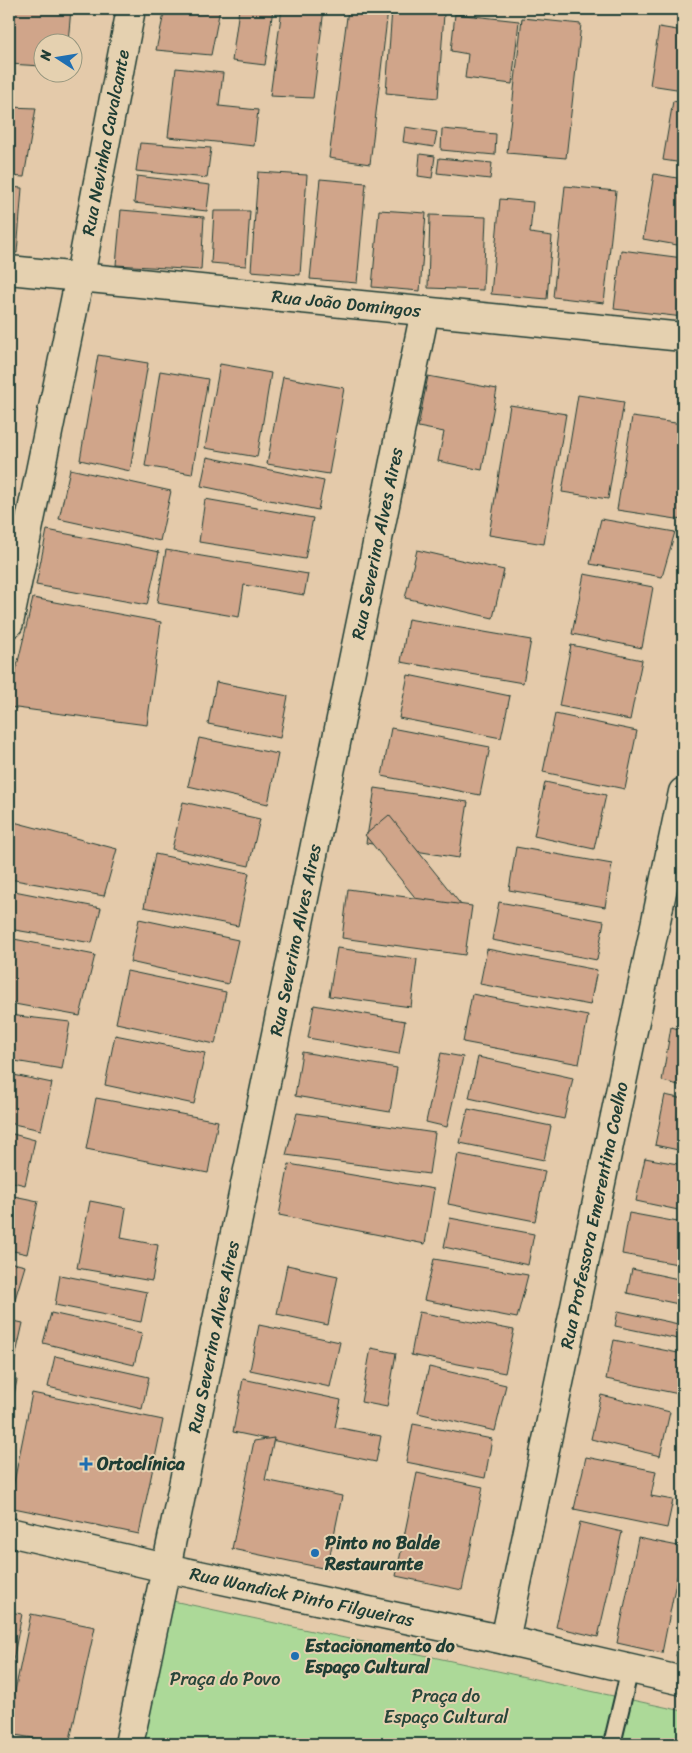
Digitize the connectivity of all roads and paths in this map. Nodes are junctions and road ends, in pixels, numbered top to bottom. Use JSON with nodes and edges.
{"nodes":[{"id":1,"x":130,"y":9,"type":"edge"},
{"id":2,"x":9,"y":270,"type":"edge"},
{"id":3,"x":80,"y":276,"type":"junction"},
{"id":4,"x":426,"y":311,"type":"junction"},
{"id":5,"x":683,"y":337,"type":"edge"},
{"id":6,"x":9,"y":623,"type":"edge"},
{"id":7,"x":683,"y":792,"type":"edge"},
{"id":8,"x":9,"y":1532,"type":"edge"},
{"id":9,"x":166,"y":1568,"type":"junction"},
{"id":10,"x":505,"y":1640,"type":"junction"},
{"id":11,"x":630,"y":1669,"type":"junction"},
{"id":12,"x":683,"y":1681,"type":"edge"},
{"id":13,"x":129,"y":1744,"type":"edge"},
{"id":14,"x":612,"y":1744,"type":"edge"}],
"edges":[{"from":1,"to":3,"type":"street","name":"Rua Nevinha Cavalcante"},
{"from":2,"to":3,"type":"street","name":"Rua João Domingos"},
{"from":3,"to":4,"type":"street","name":"Rua João Domingos"},
{"from":3,"to":6,"type":"street","name":"Rua Nevinha Cavalcante"},
{"from":4,"to":5,"type":"street","name":"Rua João Domingos"},
{"from":4,"to":9,"type":"street","name":"Rua Severino Alves Aires"},
{"from":7,"to":10,"type":"street","name":"Rua Professora Emerentina Coelho"},
{"from":8,"to":9,"type":"street","name":"Rua Wandick Pinto Filgueiras"},
{"from":9,"to":10,"type":"street","name":"Rua Wandick Pinto Filgueiras"},
{"from":9,"to":13,"type":"street","name":"Rua Severino Alves Aires"},
{"from":10,"to":11,"type":"street","name":"Rua Wandick Pinto Filgueiras"},
{"from":11,"to":12,"type":"street","name":"Rua Wandick Pinto Filgueiras"},
{"from":11,"to":14,"type":"lane"}]}
